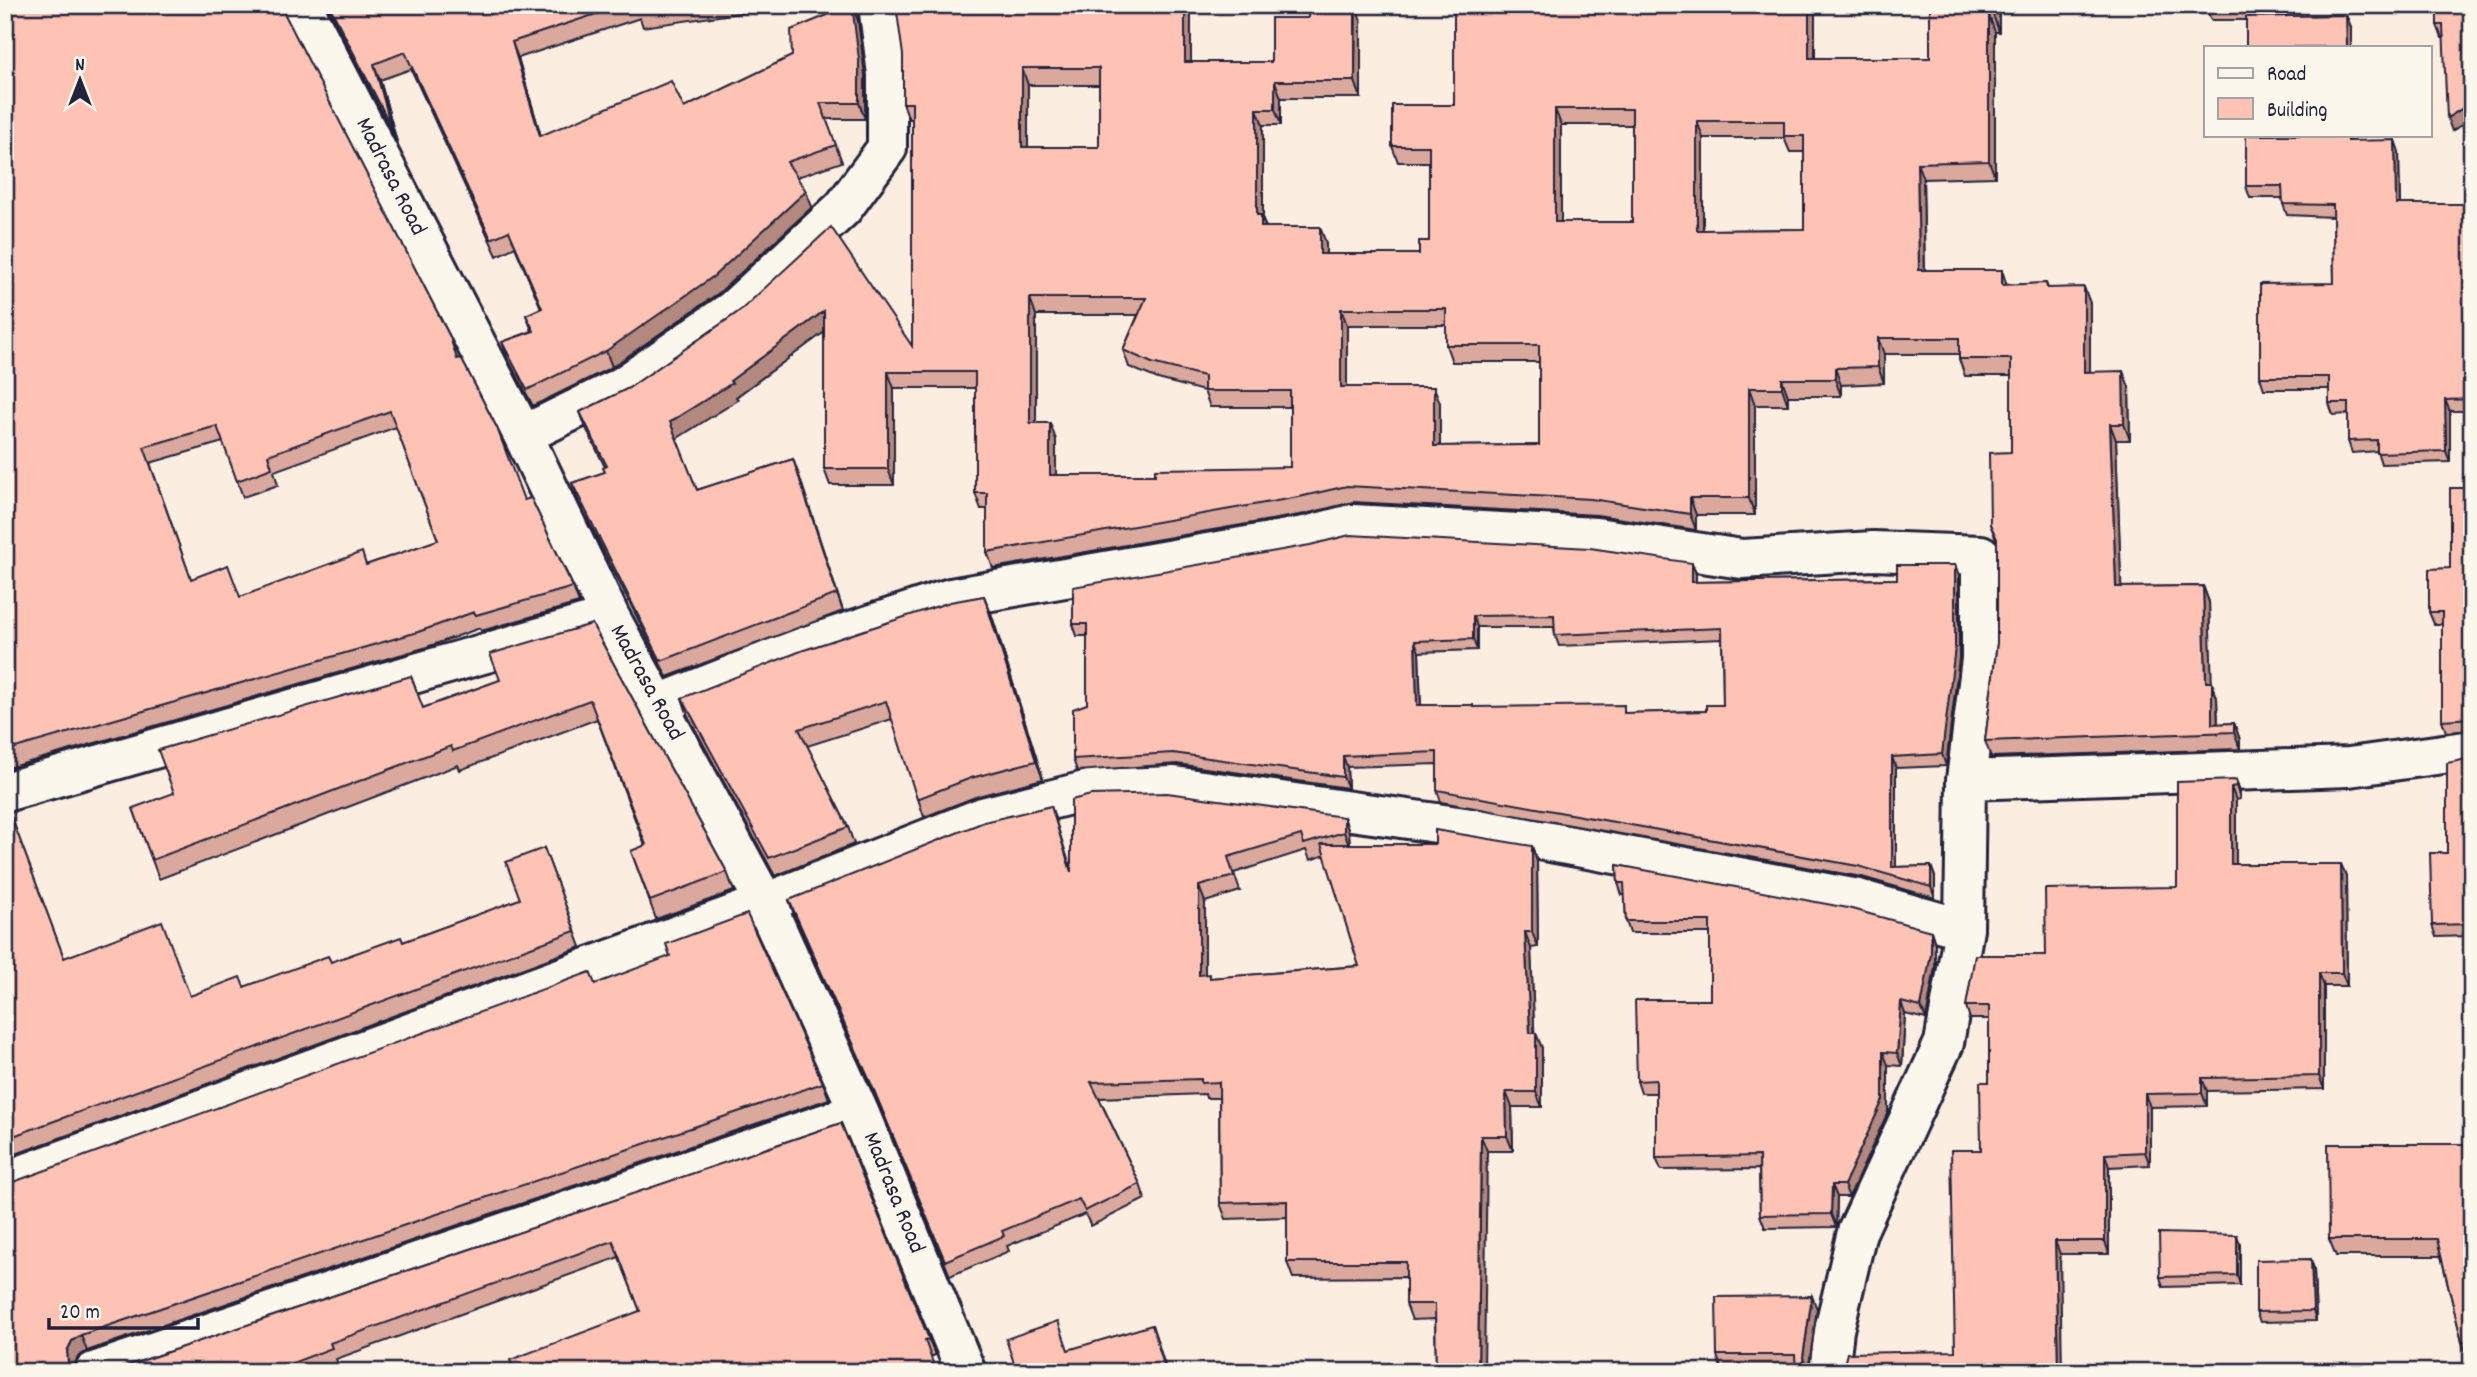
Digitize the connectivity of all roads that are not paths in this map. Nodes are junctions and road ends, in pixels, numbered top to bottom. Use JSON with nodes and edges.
{"nodes":[{"id":1,"x":302,"y":5,"type":"edge"},
{"id":2,"x":878,"y":5,"type":"edge"},
{"id":3,"x":523,"y":435,"type":"junction"},
{"id":4,"x":610,"y":617,"type":"junction"},
{"id":5,"x":659,"y":704,"type":"junction"},
{"id":6,"x":2472,"y":750,"type":"edge"},
{"id":7,"x":1966,"y":779,"type":"junction"},
{"id":8,"x":5,"y":792,"type":"edge"},
{"id":9,"x":765,"y":903,"type":"junction"},
{"id":10,"x":1964,"y":929,"type":"junction"},
{"id":11,"x":859,"y":1112,"type":"junction"},
{"id":12,"x":5,"y":1181,"type":"edge"},
{"id":13,"x":94,"y":1372,"type":"edge"},
{"id":14,"x":966,"y":1372,"type":"edge"},
{"id":15,"x":1829,"y":1372,"type":"edge"}],
"edges":[{"from":1,"to":3,"type":"street","name":"Madrasa Road"},
{"from":2,"to":3,"type":"street"},
{"from":3,"to":4,"type":"street","name":"Madrasa Road"},
{"from":4,"to":5,"type":"street","name":"Madrasa Road"},
{"from":4,"to":8,"type":"street"},
{"from":5,"to":7,"type":"street"},
{"from":5,"to":9,"type":"street","name":"Madrasa Road"},
{"from":6,"to":7,"type":"street"},
{"from":7,"to":10,"type":"street"},
{"from":9,"to":10,"type":"street"},
{"from":9,"to":11,"type":"street","name":"Madrasa Road"},
{"from":9,"to":12,"type":"street"},
{"from":10,"to":15,"type":"street"},
{"from":11,"to":13,"type":"street"},
{"from":11,"to":14,"type":"street","name":"Madrasa Road"}]}
